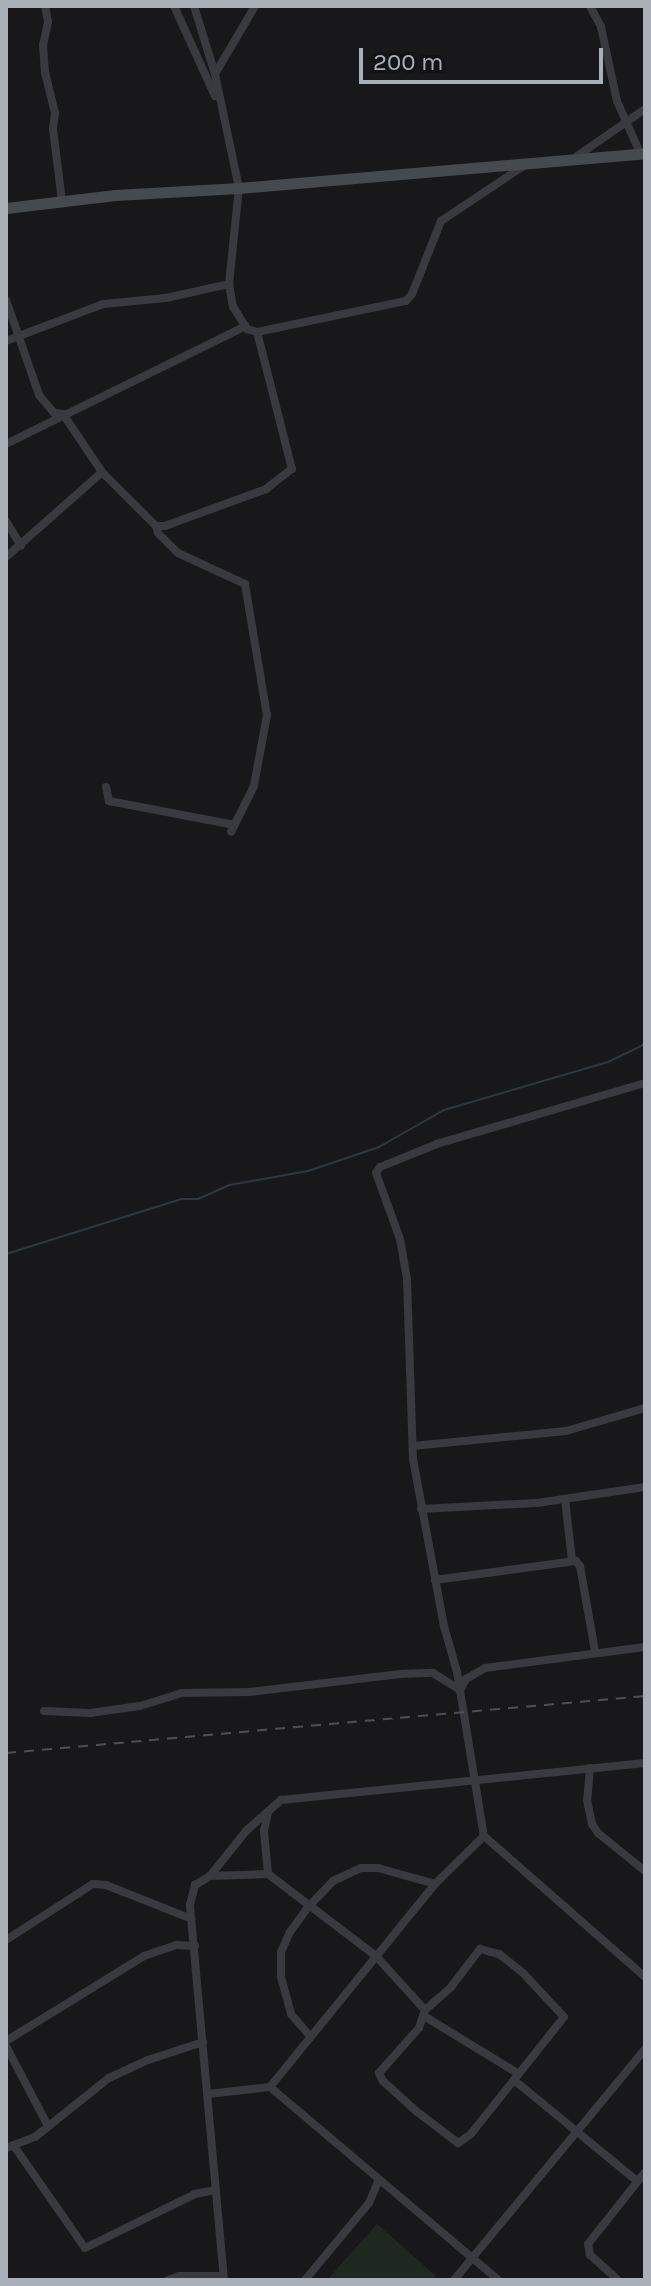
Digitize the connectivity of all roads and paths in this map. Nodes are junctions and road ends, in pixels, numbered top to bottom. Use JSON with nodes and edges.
{"nodes":[{"id":1,"x":45,"y":6,"type":"edge"},
{"id":2,"x":174,"y":6,"type":"edge"},
{"id":3,"x":194,"y":6,"type":"edge"},
{"id":4,"x":255,"y":6,"type":"edge"},
{"id":5,"x":590,"y":6,"type":"edge"},
{"id":6,"x":215,"y":74,"type":"junction"},
{"id":7,"x":219,"y":104,"type":"junction"},
{"id":8,"x":645,"y":109,"type":"edge"},
{"id":9,"x":627,"y":122,"type":"junction"},
{"id":10,"x":643,"y":153,"type":"edge"},
{"id":11,"x":573,"y":159,"type":"junction"},
{"id":12,"x":529,"y":163,"type":"junction"},
{"id":13,"x":239,"y":188,"type":"junction"},
{"id":14,"x":62,"y":201,"type":"junction"},
{"id":15,"x":6,"y":208,"type":"edge"},
{"id":16,"x":229,"y":284,"type":"junction"},
{"id":17,"x":6,"y":300,"type":"edge"},
{"id":18,"x":246,"y":326,"type":"junction"},
{"id":19,"x":257,"y":332,"type":"junction"},
{"id":20,"x":18,"y":338,"type":"junction"},
{"id":21,"x":6,"y":341,"type":"edge"},
{"id":22,"x":63,"y":414,"type":"junction"},
{"id":23,"x":6,"y":444,"type":"edge"},
{"id":24,"x":102,"y":472,"type":"junction"},
{"id":25,"x":6,"y":521,"type":"edge"},
{"id":26,"x":156,"y":526,"type":"junction"},
{"id":27,"x":21,"y":546,"type":"junction"},
{"id":28,"x":6,"y":557,"type":"edge"},
{"id":29,"x":106,"y":787,"type":"dead end"},
{"id":30,"x":645,"y":1083,"type":"edge"},
{"id":31,"x":645,"y":1408,"type":"edge"},
{"id":32,"x":413,"y":1446,"type":"junction"},
{"id":33,"x":645,"y":1487,"type":"edge"},
{"id":34,"x":565,"y":1499,"type":"junction"},
{"id":35,"x":421,"y":1509,"type":"junction"},
{"id":36,"x":572,"y":1560,"type":"junction"},
{"id":37,"x":435,"y":1580,"type":"junction"},
{"id":38,"x":645,"y":1647,"type":"edge"},
{"id":39,"x":595,"y":1651,"type":"junction"},
{"id":40,"x":460,"y":1690,"type":"junction"},
{"id":41,"x":44,"y":1711,"type":"dead end"},
{"id":42,"x":645,"y":1763,"type":"edge"},
{"id":43,"x":590,"y":1768,"type":"junction"},
{"id":44,"x":478,"y":1782,"type":"junction"},
{"id":45,"x":274,"y":1805,"type":"junction"},
{"id":46,"x":484,"y":1836,"type":"junction"},
{"id":47,"x":645,"y":1871,"type":"edge"},
{"id":48,"x":268,"y":1874,"type":"junction"},
{"id":49,"x":210,"y":1876,"type":"junction"},
{"id":50,"x":435,"y":1884,"type":"junction"},
{"id":51,"x":308,"y":1907,"type":"junction"},
{"id":52,"x":192,"y":1919,"type":"junction"},
{"id":53,"x":6,"y":1940,"type":"edge"},
{"id":54,"x":195,"y":1946,"type":"junction"},
{"id":55,"x":376,"y":1956,"type":"junction"},
{"id":56,"x":645,"y":1977,"type":"edge"},
{"id":57,"x":425,"y":2013,"type":"junction"},
{"id":58,"x":310,"y":2036,"type":"junction"},
{"id":59,"x":203,"y":2042,"type":"junction"},
{"id":60,"x":6,"y":2043,"type":"edge"},
{"id":61,"x":645,"y":2049,"type":"edge"},
{"id":62,"x":517,"y":2077,"type":"junction"},
{"id":63,"x":270,"y":2087,"type":"junction"},
{"id":64,"x":208,"y":2094,"type":"junction"},
{"id":65,"x":48,"y":2126,"type":"junction"},
{"id":66,"x":578,"y":2133,"type":"junction"},
{"id":67,"x":10,"y":2147,"type":"edge"},
{"id":68,"x":645,"y":2172,"type":"edge"},
{"id":69,"x":379,"y":2179,"type":"junction"},
{"id":70,"x":637,"y":2181,"type":"junction"},
{"id":71,"x":214,"y":2190,"type":"junction"},
{"id":72,"x":472,"y":2258,"type":"junction"},
{"id":73,"x":224,"y":2278,"type":"edge"},
{"id":74,"x":168,"y":2280,"type":"edge"},
{"id":75,"x":305,"y":2280,"type":"edge"},
{"id":76,"x":454,"y":2280,"type":"edge"},
{"id":77,"x":498,"y":2280,"type":"edge"},
{"id":78,"x":618,"y":2280,"type":"edge"}],
"edges":[{"from":1,"to":14,"type":"street"},
{"from":2,"to":7,"type":"street"},
{"from":3,"to":6,"type":"street"},
{"from":4,"to":6,"type":"street"},
{"from":5,"to":9,"type":"street"},
{"from":6,"to":7,"type":"street"},
{"from":7,"to":13,"type":"street"},
{"from":8,"to":9,"type":"street"},
{"from":9,"to":10,"type":"street"},
{"from":9,"to":11,"type":"street"},
{"from":10,"to":11,"type":"street"},
{"from":11,"to":12,"type":"street"},
{"from":12,"to":13,"type":"street"},
{"from":12,"to":19,"type":"street"},
{"from":13,"to":14,"type":"street"},
{"from":13,"to":16,"type":"street"},
{"from":14,"to":15,"type":"street"},
{"from":16,"to":18,"type":"street"},
{"from":16,"to":20,"type":"street"},
{"from":17,"to":20,"type":"street"},
{"from":18,"to":19,"type":"street"},
{"from":18,"to":22,"type":"street"},
{"from":19,"to":26,"type":"street"},
{"from":20,"to":21,"type":"street"},
{"from":20,"to":22,"type":"street"},
{"from":22,"to":23,"type":"street"},
{"from":22,"to":24,"type":"street"},
{"from":24,"to":26,"type":"street"},
{"from":24,"to":27,"type":"street"},
{"from":25,"to":27,"type":"street"},
{"from":26,"to":29,"type":"street"},
{"from":27,"to":28,"type":"street"},
{"from":30,"to":32,"type":"street"},
{"from":31,"to":32,"type":"street"},
{"from":32,"to":35,"type":"street"},
{"from":33,"to":34,"type":"street"},
{"from":34,"to":35,"type":"street"},
{"from":34,"to":36,"type":"street"},
{"from":35,"to":37,"type":"street"},
{"from":36,"to":37,"type":"street"},
{"from":36,"to":39,"type":"street"},
{"from":37,"to":40,"type":"street"},
{"from":38,"to":39,"type":"street"},
{"from":39,"to":40,"type":"street"},
{"from":40,"to":41,"type":"street"},
{"from":40,"to":44,"type":"street"},
{"from":42,"to":43,"type":"street"},
{"from":43,"to":44,"type":"street"},
{"from":43,"to":47,"type":"street"},
{"from":44,"to":45,"type":"street"},
{"from":44,"to":46,"type":"street"},
{"from":45,"to":48,"type":"street"},
{"from":45,"to":49,"type":"street"},
{"from":46,"to":50,"type":"street"},
{"from":46,"to":56,"type":"street"},
{"from":48,"to":49,"type":"street"},
{"from":48,"to":51,"type":"street"},
{"from":49,"to":52,"type":"street"},
{"from":50,"to":51,"type":"street"},
{"from":50,"to":55,"type":"street"},
{"from":51,"to":55,"type":"street"},
{"from":51,"to":58,"type":"street"},
{"from":52,"to":53,"type":"street"},
{"from":52,"to":54,"type":"street"},
{"from":54,"to":59,"type":"street"},
{"from":54,"to":60,"type":"street"},
{"from":55,"to":57,"type":"street"},
{"from":55,"to":58,"type":"street"},
{"from":57,"to":62,"type":"street"},
{"from":57,"to":62,"type":"street"},
{"from":57,"to":62,"type":"street"},
{"from":58,"to":63,"type":"street"},
{"from":59,"to":64,"type":"street"},
{"from":59,"to":65,"type":"street"},
{"from":60,"to":65,"type":"street"},
{"from":61,"to":66,"type":"street"},
{"from":62,"to":66,"type":"street"},
{"from":63,"to":64,"type":"street"},
{"from":63,"to":69,"type":"street"},
{"from":64,"to":71,"type":"street"},
{"from":65,"to":67,"type":"street"},
{"from":66,"to":70,"type":"street"},
{"from":66,"to":72,"type":"street"},
{"from":67,"to":71,"type":"street"},
{"from":68,"to":70,"type":"street"},
{"from":69,"to":72,"type":"street"},
{"from":69,"to":75,"type":"street"},
{"from":70,"to":78,"type":"street"},
{"from":71,"to":73,"type":"street"},
{"from":72,"to":76,"type":"street"},
{"from":72,"to":77,"type":"street"},
{"from":73,"to":74,"type":"street"}]}
